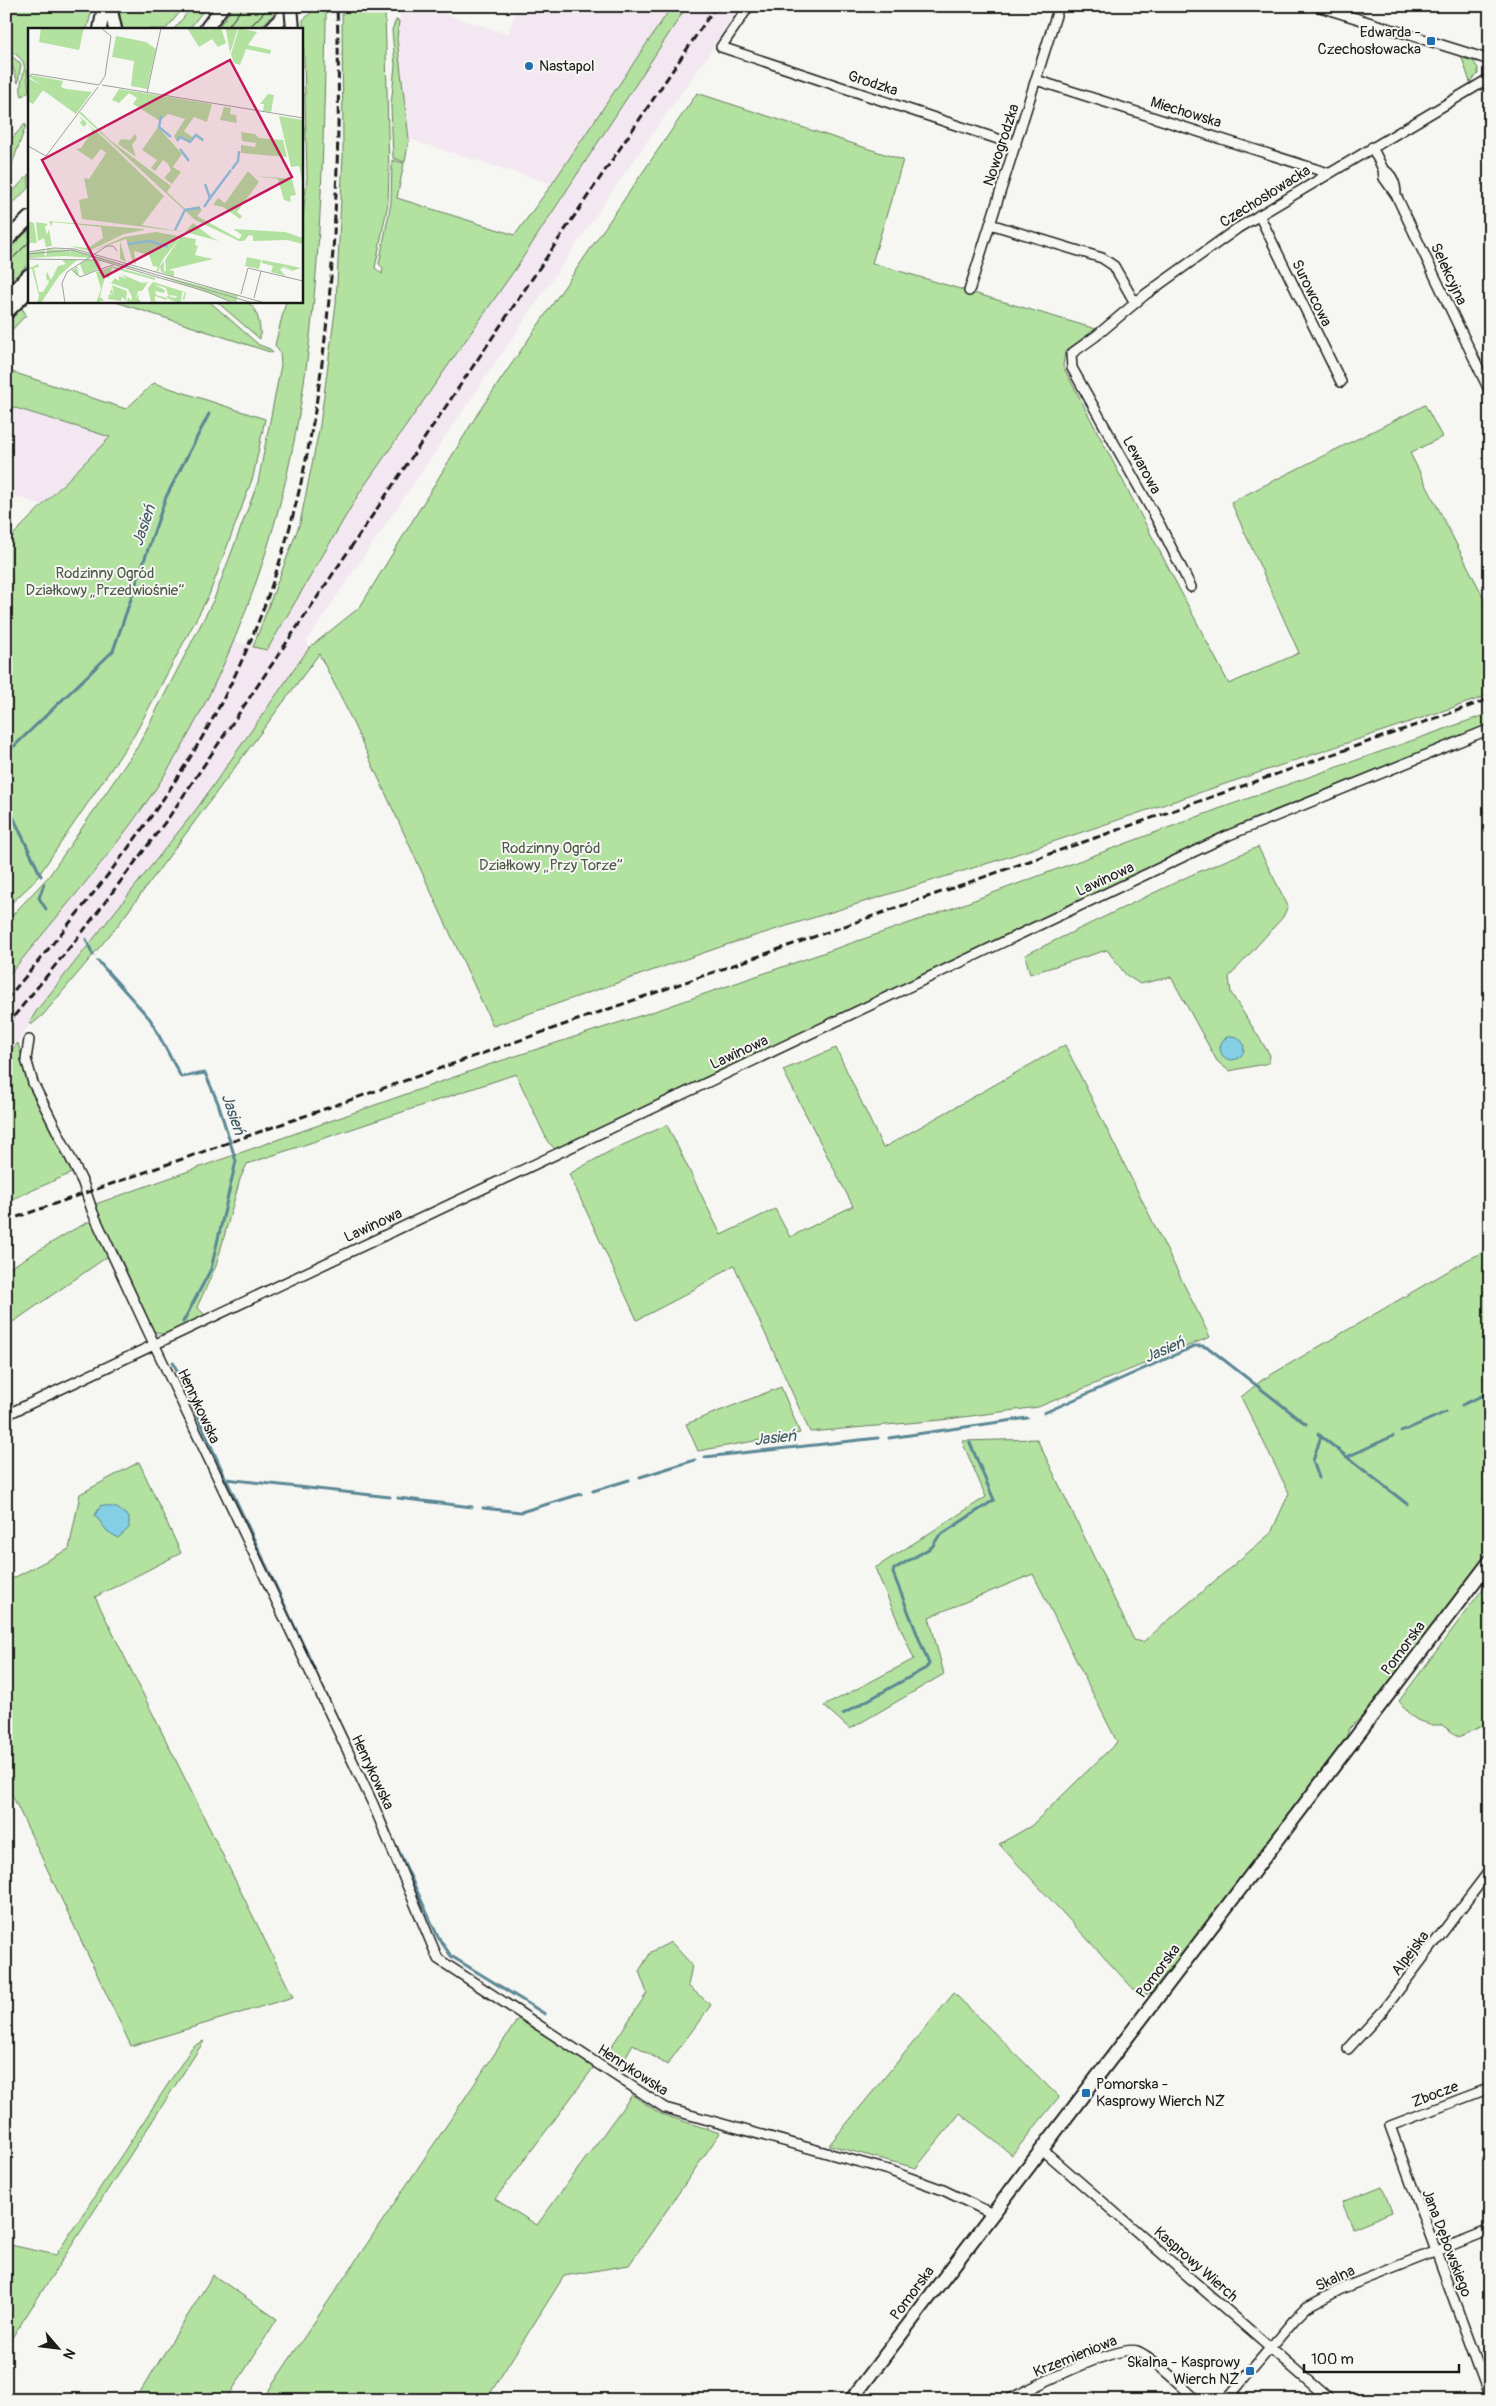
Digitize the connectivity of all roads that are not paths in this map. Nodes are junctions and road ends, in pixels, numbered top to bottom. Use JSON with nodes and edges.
{"nodes":[{"id":1,"x":104,"y":6,"type":"edge"},
{"id":2,"x":110,"y":6,"type":"edge"},
{"id":3,"x":223,"y":6,"type":"edge"},
{"id":4,"x":749,"y":6,"type":"edge"},
{"id":5,"x":1058,"y":6,"type":"edge"},
{"id":6,"x":1317,"y":6,"type":"edge"},
{"id":7,"x":292,"y":7,"type":"edge"},
{"id":8,"x":100,"y":28,"type":"edge"},
{"id":9,"x":115,"y":28,"type":"edge"},
{"id":10,"x":207,"y":28,"type":"edge"},
{"id":11,"x":272,"y":28,"type":"edge"},
{"id":12,"x":293,"y":28,"type":"edge"},
{"id":13,"x":1490,"y":60,"type":"edge"},
{"id":14,"x":1490,"y":78,"type":"edge"},
{"id":15,"x":1036,"y":80,"type":"junction"},
{"id":16,"x":1016,"y":145,"type":"junction"},
{"id":17,"x":1372,"y":147,"type":"junction"},
{"id":18,"x":1328,"y":173,"type":"junction"},
{"id":19,"x":1259,"y":215,"type":"junction"},
{"id":20,"x":28,"y":219,"type":"edge"},
{"id":21,"x":990,"y":224,"type":"junction"},
{"id":22,"x":6,"y":241,"type":"edge"},
{"id":23,"x":28,"y":276,"type":"edge"},
{"id":24,"x":28,"y":291,"type":"edge"},
{"id":25,"x":969,"y":291,"type":"dead end"},
{"id":26,"x":6,"y":298,"type":"edge"},
{"id":27,"x":1135,"y":303,"type":"junction"},
{"id":28,"x":6,"y":313,"type":"edge"},
{"id":29,"x":1070,"y":358,"type":"joint"},
{"id":30,"x":1341,"y":382,"type":"dead end"},
{"id":31,"x":1490,"y":392,"type":"edge"},
{"id":32,"x":1191,"y":587,"type":"dead end"},
{"id":33,"x":1490,"y":729,"type":"edge"},
{"id":34,"x":29,"y":1040,"type":"dead end"},
{"id":35,"x":154,"y":1344,"type":"junction"},
{"id":36,"x":6,"y":1415,"type":"edge"},
{"id":37,"x":1490,"y":1561,"type":"edge"},
{"id":38,"x":1490,"y":1870,"type":"edge"},
{"id":39,"x":1348,"y":2049,"type":"dead end"},
{"id":40,"x":1490,"y":2088,"type":"edge"},
{"id":41,"x":1390,"y":2126,"type":"joint"},
{"id":42,"x":1043,"y":2150,"type":"junction"},
{"id":43,"x":993,"y":2214,"type":"junction"},
{"id":44,"x":1490,"y":2230,"type":"edge"},
{"id":45,"x":1436,"y":2251,"type":"junction"},
{"id":46,"x":1270,"y":2347,"type":"junction"},
{"id":47,"x":1490,"y":2398,"type":"edge"},
{"id":48,"x":851,"y":2400,"type":"edge"},
{"id":49,"x":1008,"y":2400,"type":"edge"},
{"id":50,"x":1197,"y":2400,"type":"edge"},
{"id":51,"x":1226,"y":2400,"type":"edge"},
{"id":52,"x":1330,"y":2400,"type":"edge"}],
"edges":[{"from":1,"to":8,"type":"street"},
{"from":2,"to":9,"type":"street"},
{"from":3,"to":10,"type":"street"},
{"from":4,"to":16,"type":"street","name":"Grodzka"},
{"from":5,"to":15,"type":"street","name":"Nowogrodzka"},
{"from":6,"to":13,"type":"street"},
{"from":7,"to":11,"type":"street"},
{"from":7,"to":12,"type":"street","bridge":true},
{"from":14,"to":17,"type":"street","name":"Czechosłowacka"},
{"from":15,"to":16,"type":"street","name":"Nowogrodzka"},
{"from":15,"to":18,"type":"street","name":"Miechowska"},
{"from":16,"to":21,"type":"street","name":"Nowogrodzka"},
{"from":17,"to":18,"type":"street","name":"Czechosłowacka"},
{"from":17,"to":31,"type":"street","name":"Selekcyjna"},
{"from":18,"to":19,"type":"street","name":"Czechosłowacka"},
{"from":19,"to":27,"type":"street","name":"Czechosłowacka"},
{"from":19,"to":30,"type":"street","name":"Surowcowa"},
{"from":20,"to":22,"type":"street"},
{"from":21,"to":25,"type":"street","name":"Nowogrodzka"},
{"from":21,"to":27,"type":"street"},
{"from":23,"to":26,"type":"street"},
{"from":24,"to":28,"type":"street"},
{"from":27,"to":29,"type":"street","name":"Czechosłowacka"},
{"from":29,"to":32,"type":"street","name":"Lewarowa"},
{"from":33,"to":35,"type":"street","name":"Lawinowa"},
{"from":34,"to":35,"type":"street","name":"Henrykowska"},
{"from":35,"to":36,"type":"street","name":"Lawinowa"},
{"from":35,"to":43,"type":"street","name":"Henrykowska"},
{"from":37,"to":42,"type":"street","name":"Pomorska"},
{"from":38,"to":39,"type":"street","name":"Alpejska"},
{"from":40,"to":41,"type":"street","name":"Zbocze"},
{"from":41,"to":45,"type":"street","name":"Jana Dębowskiego"},
{"from":42,"to":43,"type":"street","name":"Pomorska"},
{"from":42,"to":46,"type":"street","name":"Kasprowy Wierch"},
{"from":43,"to":48,"type":"street","name":"Pomorska"},
{"from":44,"to":45,"type":"street","name":"Skalna"},
{"from":45,"to":46,"type":"street","name":"Skalna"},
{"from":45,"to":47,"type":"street","name":"Jana Dębowskiego"},
{"from":46,"to":51,"type":"street","name":"Skalna"},
{"from":46,"to":52,"type":"street","name":"Kasprowy Wierch"},
{"from":49,"to":50,"type":"street","name":"Krzemieniowa"}]}
